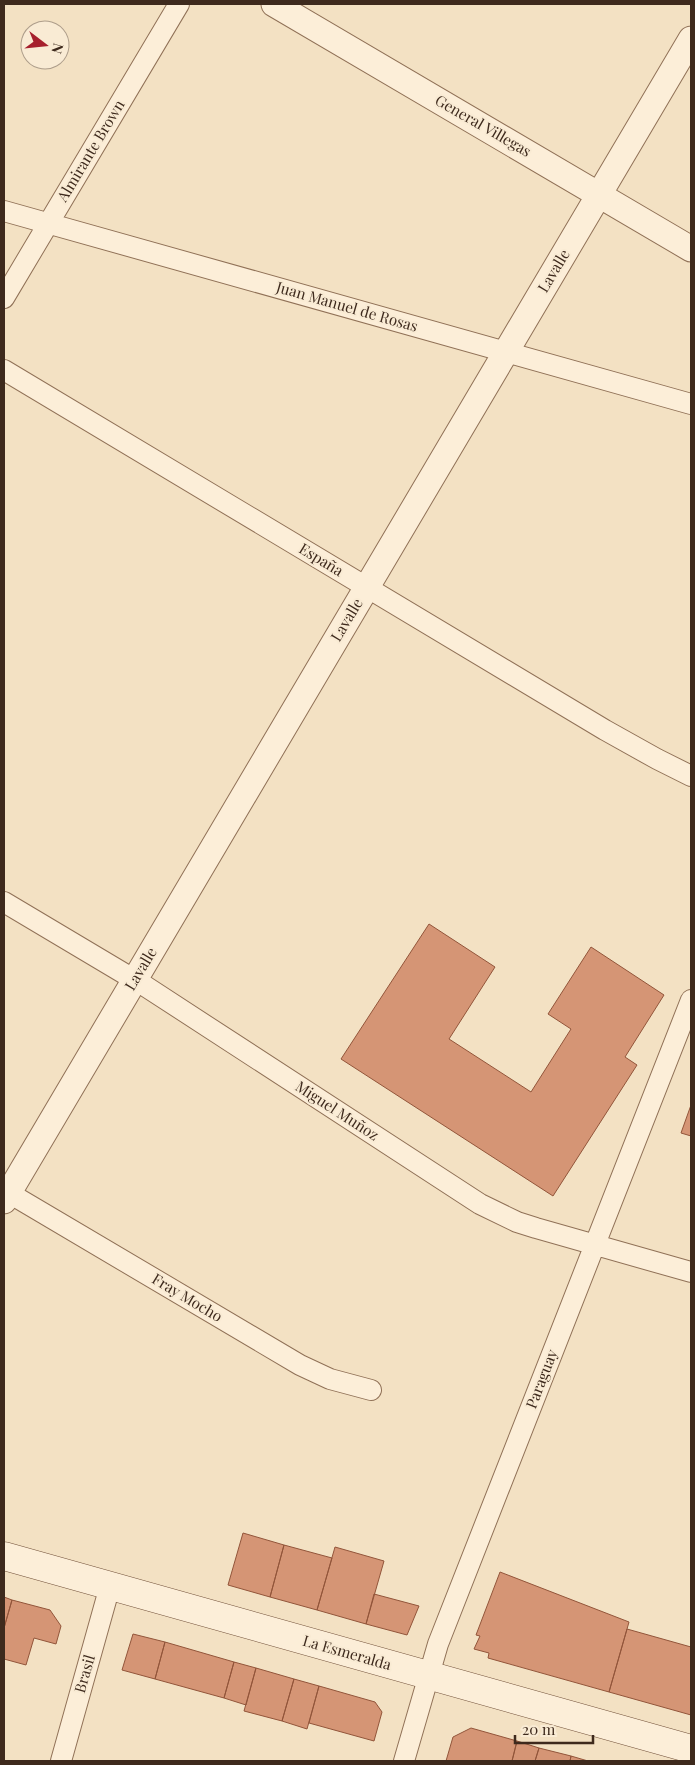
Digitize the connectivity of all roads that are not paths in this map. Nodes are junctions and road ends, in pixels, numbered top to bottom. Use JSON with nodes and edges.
{"nodes":[{"id":1,"x":179,"y":4,"type":"edge"},
{"id":2,"x":274,"y":4,"type":"edge"},
{"id":3,"x":691,"y":39,"type":"edge"},
{"id":4,"x":599,"y":195,"type":"junction"},
{"id":5,"x":4,"y":211,"type":"edge"},
{"id":6,"x":48,"y":224,"type":"junction"},
{"id":7,"x":691,"y":249,"type":"edge"},
{"id":8,"x":4,"y":298,"type":"edge"},
{"id":9,"x":506,"y":352,"type":"junction"},
{"id":10,"x":4,"y":370,"type":"edge"},
{"id":11,"x":691,"y":404,"type":"edge"},
{"id":12,"x":367,"y":587,"type":"junction"},
{"id":13,"x":691,"y":776,"type":"edge"},
{"id":14,"x":4,"y":902,"type":"edge"},
{"id":15,"x":135,"y":980,"type":"junction"},
{"id":16,"x":691,"y":1000,"type":"edge"},
{"id":17,"x":6,"y":1197,"type":"edge"},
{"id":18,"x":595,"y":1245,"type":"junction"},
{"id":19,"x":691,"y":1272,"type":"edge"},
{"id":20,"x":371,"y":1390,"type":"dead end"},
{"id":21,"x":10,"y":1554,"type":"edge"},
{"id":22,"x":110,"y":1586,"type":"junction"},
{"id":23,"x":428,"y":1675,"type":"junction"},
{"id":24,"x":691,"y":1749,"type":"edge"},
{"id":25,"x":61,"y":1761,"type":"edge"},
{"id":26,"x":404,"y":1761,"type":"edge"}],
"edges":[{"from":1,"to":6,"type":"street","name":"Almirante Brown"},
{"from":2,"to":4,"type":"street","name":"General Villegas"},
{"from":3,"to":4,"type":"street","name":"Lavalle"},
{"from":4,"to":7,"type":"street","name":"General Villegas"},
{"from":4,"to":9,"type":"street","name":"Lavalle"},
{"from":5,"to":6,"type":"street","name":"Juan Manuel de Rosas"},
{"from":6,"to":8,"type":"street","name":"Almirante Brown"},
{"from":6,"to":9,"type":"street","name":"Juan Manuel de Rosas"},
{"from":9,"to":11,"type":"street","name":"Juan Manuel de Rosas"},
{"from":9,"to":12,"type":"street","name":"Lavalle"},
{"from":10,"to":12,"type":"street","name":"España"},
{"from":12,"to":13,"type":"street","name":"España"},
{"from":12,"to":15,"type":"street","name":"Lavalle"},
{"from":14,"to":15,"type":"street","name":"Miguel Muñoz"},
{"from":15,"to":17,"type":"street","name":"Lavalle"},
{"from":15,"to":18,"type":"street","name":"Miguel Muñoz"},
{"from":16,"to":18,"type":"street","name":"Paraguay"},
{"from":17,"to":20,"type":"street","name":"Fray Mocho"},
{"from":18,"to":19,"type":"street","name":"Miguel Muñoz"},
{"from":18,"to":23,"type":"street","name":"Paraguay"},
{"from":21,"to":22,"type":"main road","name":"La Esmeralda"},
{"from":22,"to":23,"type":"main road","name":"La Esmeralda"},
{"from":22,"to":25,"type":"street","name":"Brasil"},
{"from":23,"to":24,"type":"main road","name":"La Esmeralda"},
{"from":23,"to":26,"type":"street","name":"Paraguay"}]}
